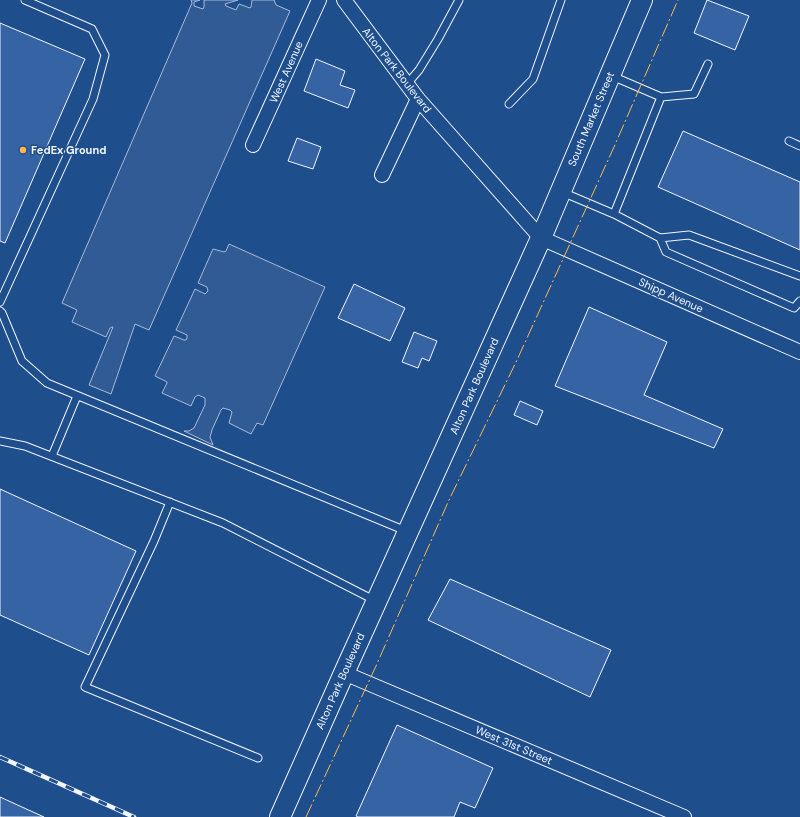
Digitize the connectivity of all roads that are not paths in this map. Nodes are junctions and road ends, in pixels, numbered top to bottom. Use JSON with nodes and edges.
{"nodes":[{"id":1,"x":25,"y":0,"type":"edge"},
{"id":2,"x":318,"y":0,"type":"edge"},
{"id":3,"x":344,"y":0,"type":"edge"},
{"id":4,"x":459,"y":0,"type":"edge"},
{"id":5,"x":562,"y":0,"type":"edge"},
{"id":6,"x":642,"y":0,"type":"edge"},
{"id":7,"x":708,"y":64,"type":"dead end"},
{"id":8,"x":610,"y":76,"type":"junction"},
{"id":9,"x":406,"y":84,"type":"junction"},
{"id":10,"x":662,"y":97,"type":"junction"},
{"id":11,"x":418,"y":99,"type":"junction"},
{"id":12,"x":509,"y":104,"type":"dead end"},
{"id":13,"x":789,"y":141,"type":"dead end"},
{"id":14,"x":254,"y":145,"type":"dead end"},
{"id":15,"x":800,"y":146,"type":"edge"},
{"id":16,"x":382,"y":175,"type":"dead end"},
{"id":17,"x":561,"y":192,"type":"junction"},
{"id":18,"x":614,"y":214,"type":"junction"},
{"id":19,"x":541,"y":238,"type":"junction"},
{"id":20,"x":660,"y":238,"type":"junction"},
{"id":21,"x":800,"y":276,"type":"edge"},
{"id":22,"x":800,"y":301,"type":"edge"},
{"id":23,"x":0,"y":302,"type":"edge"},
{"id":24,"x":0,"y":311,"type":"edge"},
{"id":25,"x":800,"y":352,"type":"edge"},
{"id":26,"x":77,"y":396,"type":"junction"},
{"id":27,"x":0,"y":441,"type":"edge"},
{"id":28,"x":52,"y":456,"type":"junction"},
{"id":29,"x":170,"y":502,"type":"junction"},
{"id":30,"x":408,"y":532,"type":"junction"},
{"id":31,"x":376,"y":602,"type":"junction"},
{"id":32,"x":344,"y":673,"type":"junction"},
{"id":33,"x":258,"y":758,"type":"dead end"},
{"id":34,"x":280,"y":817,"type":"edge"},
{"id":35,"x":684,"y":817,"type":"edge"}],
"edges":[{"from":1,"to":23,"type":"lane"},
{"from":2,"to":14,"type":"street","name":"West Avenue"},
{"from":3,"to":9,"type":"street","name":"Alton Park Boulevard"},
{"from":4,"to":9,"type":"lane"},
{"from":5,"to":12,"type":"lane"},
{"from":6,"to":8,"type":"main road","name":"South Market Street"},
{"from":7,"to":10,"type":"lane"},
{"from":8,"to":10,"type":"lane"},
{"from":8,"to":17,"type":"main road","name":"South Market Street"},
{"from":9,"to":11,"type":"street","name":"Alton Park Boulevard"},
{"from":10,"to":18,"type":"lane"},
{"from":11,"to":16,"type":"street"},
{"from":11,"to":19,"type":"street","name":"Alton Park Boulevard"},
{"from":13,"to":15,"type":"lane"},
{"from":17,"to":18,"type":"lane"},
{"from":17,"to":19,"type":"main road","name":"South Market Street"},
{"from":18,"to":20,"type":"lane"},
{"from":19,"to":25,"type":"street","name":"Shipp Avenue"},
{"from":19,"to":30,"type":"main road","name":"Alton Park Boulevard"},
{"from":20,"to":21,"type":"lane"},
{"from":20,"to":22,"type":"lane"},
{"from":24,"to":26,"type":"lane"},
{"from":26,"to":28,"type":"lane"},
{"from":26,"to":30,"type":"lane"},
{"from":27,"to":28,"type":"lane"},
{"from":28,"to":29,"type":"lane"},
{"from":29,"to":31,"type":"lane"},
{"from":29,"to":33,"type":"lane"},
{"from":30,"to":31,"type":"main road","name":"Alton Park Boulevard"},
{"from":31,"to":32,"type":"main road","name":"Alton Park Boulevard"},
{"from":32,"to":34,"type":"main road","name":"Alton Park Boulevard"},
{"from":32,"to":35,"type":"street","name":"West 31st Street"}]}
